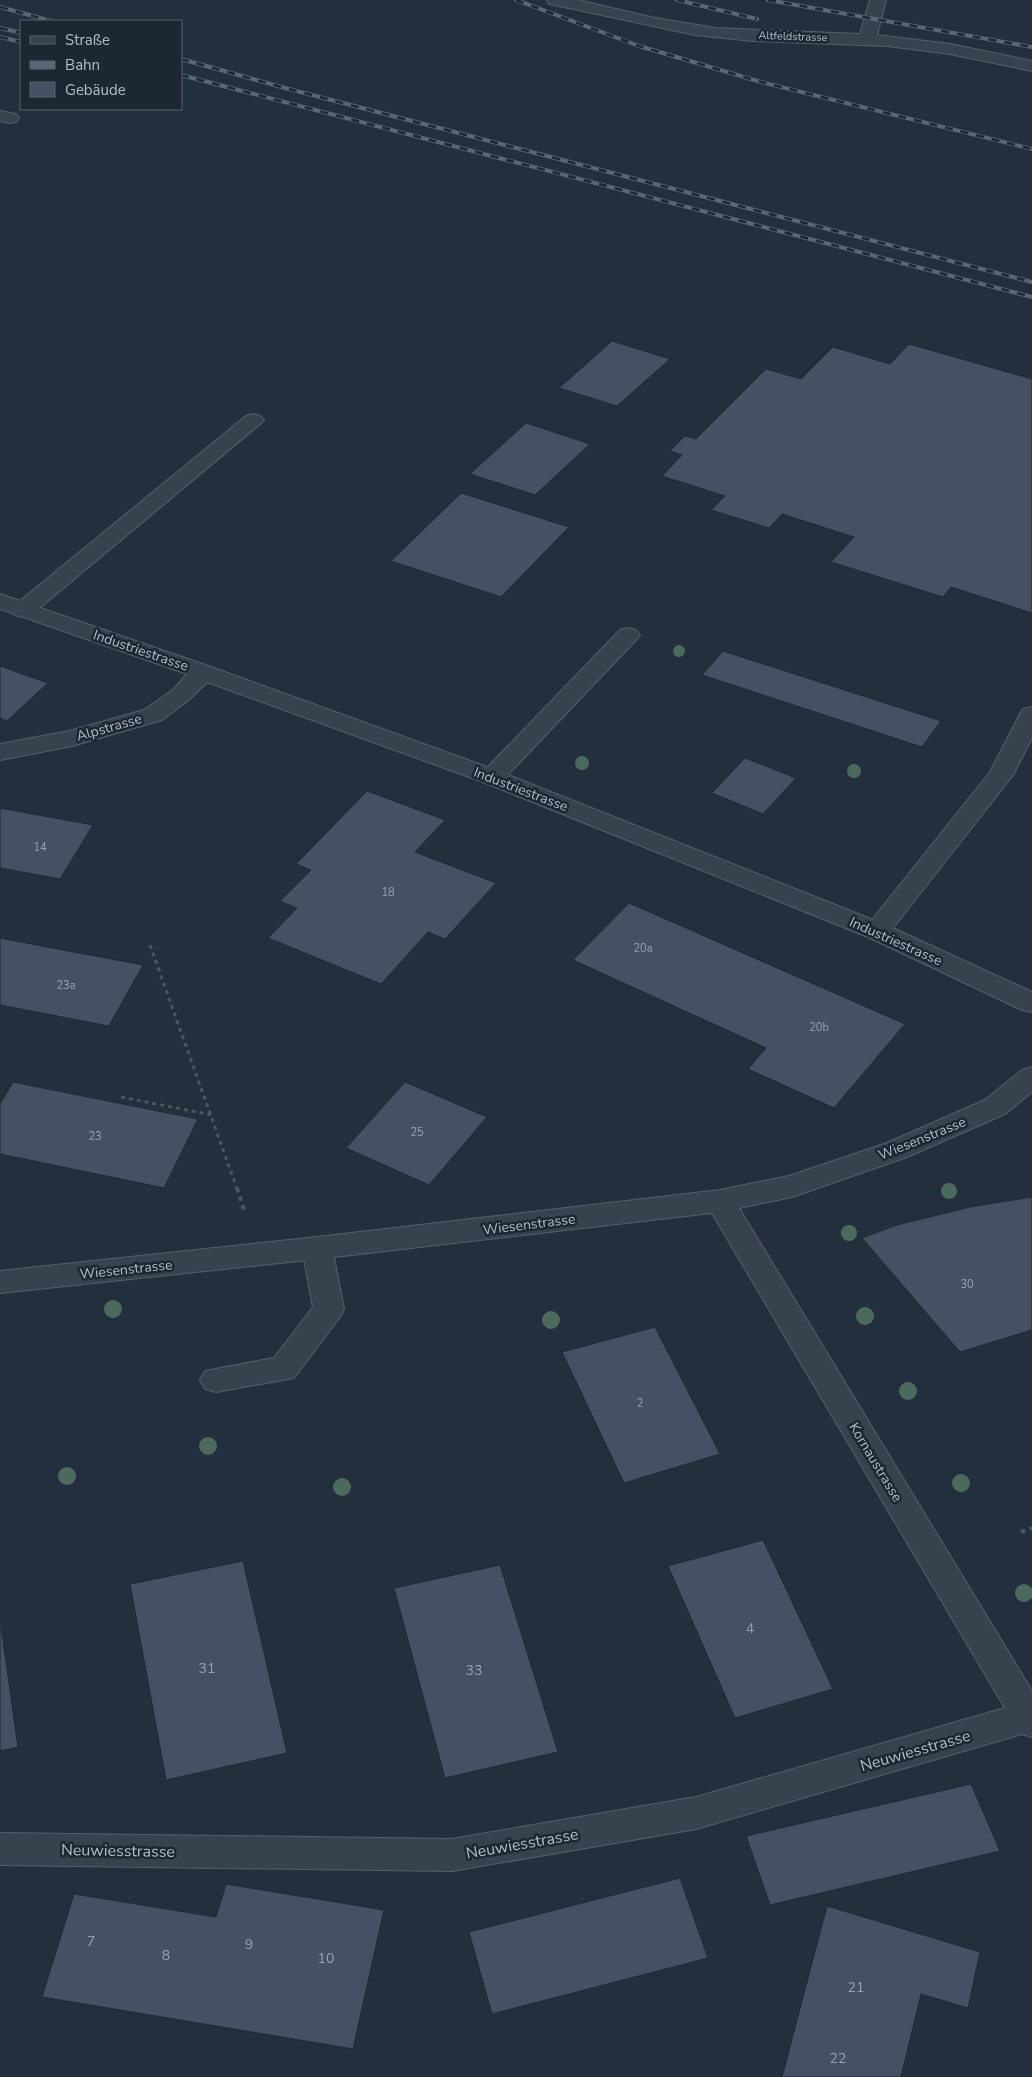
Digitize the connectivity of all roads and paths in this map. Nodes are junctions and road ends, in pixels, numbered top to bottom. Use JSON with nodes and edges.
{"nodes":[{"id":1,"x":556,"y":0,"type":"edge"},
{"id":2,"x":878,"y":0,"type":"edge"},
{"id":3,"x":867,"y":39,"type":"junction"},
{"id":4,"x":1032,"y":66,"type":"edge"},
{"id":5,"x":253,"y":420,"type":"dead end"},
{"id":6,"x":0,"y":602,"type":"edge"},
{"id":7,"x":24,"y":610,"type":"junction"},
{"id":8,"x":628,"y":635,"type":"dead end"},
{"id":9,"x":203,"y":672,"type":"junction"},
{"id":10,"x":1032,"y":714,"type":"edge"},
{"id":11,"x":0,"y":752,"type":"edge"},
{"id":12,"x":492,"y":777,"type":"junction"},
{"id":13,"x":877,"y":931,"type":"junction"},
{"id":14,"x":150,"y":945,"type":"dead end"},
{"id":15,"x":1032,"y":1003,"type":"edge"},
{"id":16,"x":1032,"y":1077,"type":"edge"},
{"id":17,"x":120,"y":1097,"type":"dead end"},
{"id":18,"x":212,"y":1115,"type":"junction"},
{"id":19,"x":720,"y":1201,"type":"junction"},
{"id":20,"x":245,"y":1214,"type":"dead end"},
{"id":21,"x":317,"y":1248,"type":"junction"},
{"id":22,"x":0,"y":1282,"type":"edge"},
{"id":23,"x":216,"y":1380,"type":"dead end"},
{"id":24,"x":1032,"y":1528,"type":"edge"},
{"id":25,"x":1021,"y":1532,"type":"dead end"},
{"id":26,"x":1030,"y":1720,"type":"edge"},
{"id":27,"x":0,"y":1849,"type":"edge"}],
"edges":[{"from":1,"to":3,"type":"street","name":"Altfeldstrasse"},
{"from":2,"to":3,"type":"street"},
{"from":3,"to":4,"type":"street","name":"Altfeldstrasse"},
{"from":5,"to":7,"type":"street"},
{"from":6,"to":7,"type":"street","name":"Industriestrasse"},
{"from":7,"to":9,"type":"street","name":"Industriestrasse"},
{"from":8,"to":12,"type":"street"},
{"from":9,"to":11,"type":"street","name":"Alpstrasse"},
{"from":9,"to":12,"type":"street","name":"Industriestrasse"},
{"from":10,"to":13,"type":"street"},
{"from":12,"to":13,"type":"street","name":"Industriestrasse"},
{"from":13,"to":15,"type":"street","name":"Industriestrasse"},
{"from":14,"to":18,"type":"path"},
{"from":16,"to":19,"type":"street","name":"Wiesenstrasse"},
{"from":17,"to":18,"type":"path"},
{"from":18,"to":20,"type":"path"},
{"from":19,"to":21,"type":"street","name":"Wiesenstrasse"},
{"from":19,"to":26,"type":"street","name":"Kornaustrasse"},
{"from":21,"to":22,"type":"street","name":"Wiesenstrasse"},
{"from":21,"to":23,"type":"street"},
{"from":24,"to":25,"type":"path"},
{"from":26,"to":27,"type":"street","name":"Neuwiesstrasse"}]}
